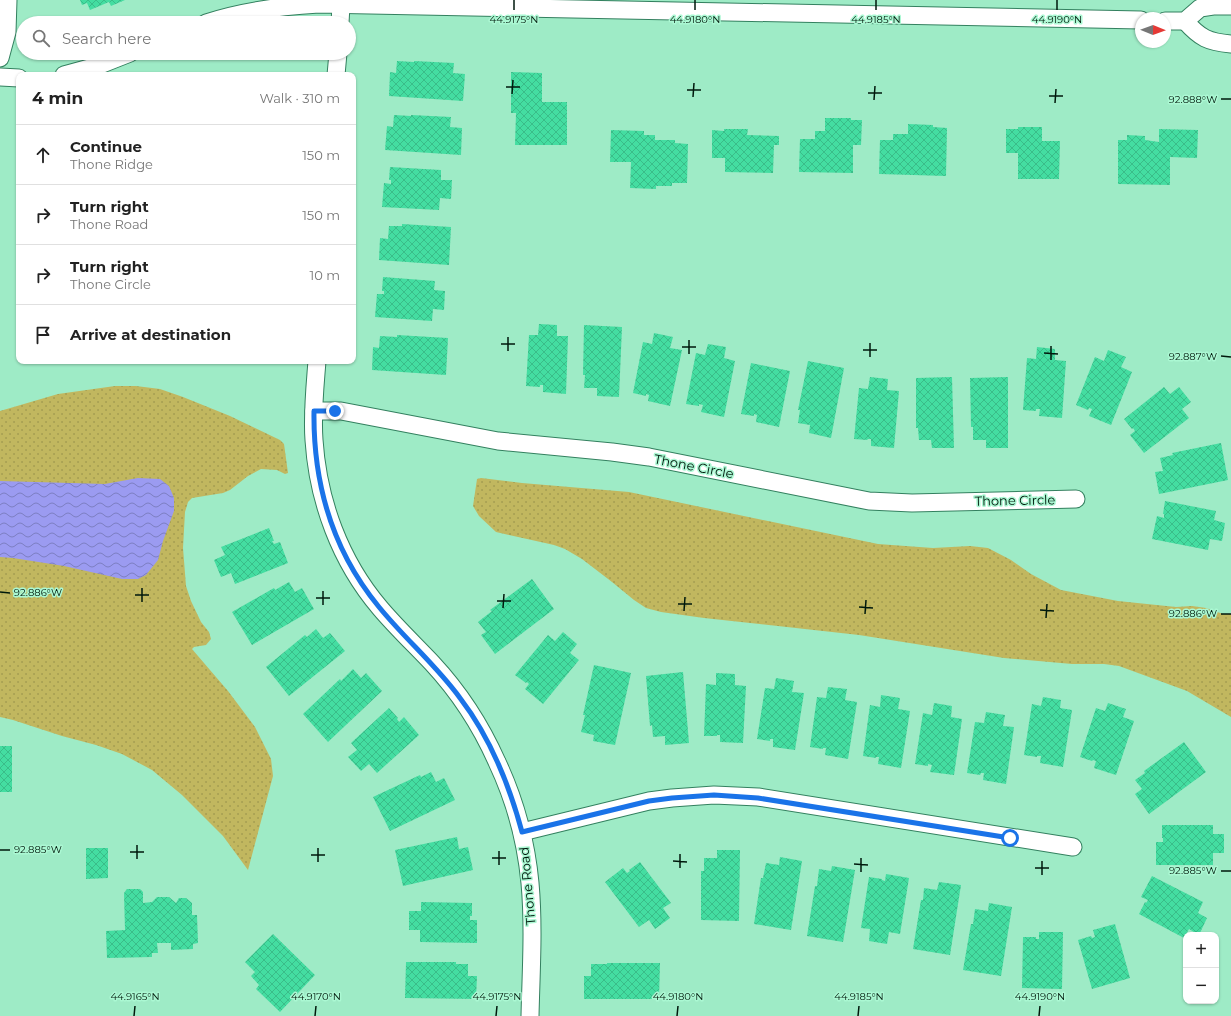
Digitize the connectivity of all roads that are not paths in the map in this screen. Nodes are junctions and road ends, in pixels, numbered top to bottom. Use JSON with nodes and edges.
{"nodes":[{"id":1,"x":8,"y":0,"type":"edge"},
{"id":2,"x":341,"y":5,"type":"junction"},
{"id":3,"x":1231,"y":6,"type":"edge"},
{"id":4,"x":230,"y":16,"type":"edge"},
{"id":5,"x":340,"y":16,"type":"edge"},
{"id":6,"x":1135,"y":20,"type":"edge"},
{"id":7,"x":1171,"y":21,"type":"edge"},
{"id":8,"x":1185,"y":21,"type":"junction"},
{"id":9,"x":1231,"y":44,"type":"edge"},
{"id":10,"x":0,"y":58,"type":"edge"},
{"id":11,"x":112,"y":60,"type":"edge"},
{"id":12,"x":337,"y":60,"type":"edge"},
{"id":13,"x":75,"y":72,"type":"edge"},
{"id":14,"x":336,"y":72,"type":"edge"},
{"id":15,"x":0,"y":77,"type":"edge"},
{"id":16,"x":16,"y":78,"type":"edge"},
{"id":17,"x":317,"y":364,"type":"edge"},
{"id":18,"x":314,"y":411,"type":"junction"},
{"id":19,"x":1076,"y":499,"type":"dead end"},
{"id":20,"x":522,"y":832,"type":"junction"},
{"id":21,"x":1073,"y":848,"type":"dead end"},
{"id":22,"x":530,"y":1016,"type":"edge"}],
"edges":[{"from":1,"to":10,"type":"street"},
{"from":2,"to":4,"type":"street"},
{"from":2,"to":5,"type":"street"},
{"from":2,"to":6,"type":"street"},
{"from":3,"to":8,"type":"street"},
{"from":7,"to":8,"type":"street"},
{"from":8,"to":9,"type":"street"},
{"from":11,"to":13,"type":"street"},
{"from":12,"to":14,"type":"street"},
{"from":15,"to":16,"type":"street"},
{"from":17,"to":18,"type":"street","name":"Thone Road"},
{"from":18,"to":19,"type":"street","name":"Thone Circle"},
{"from":18,"to":20,"type":"street","name":"Thone Road"},
{"from":20,"to":21,"type":"street"},
{"from":20,"to":22,"type":"street","name":"Thone Road"}]}
